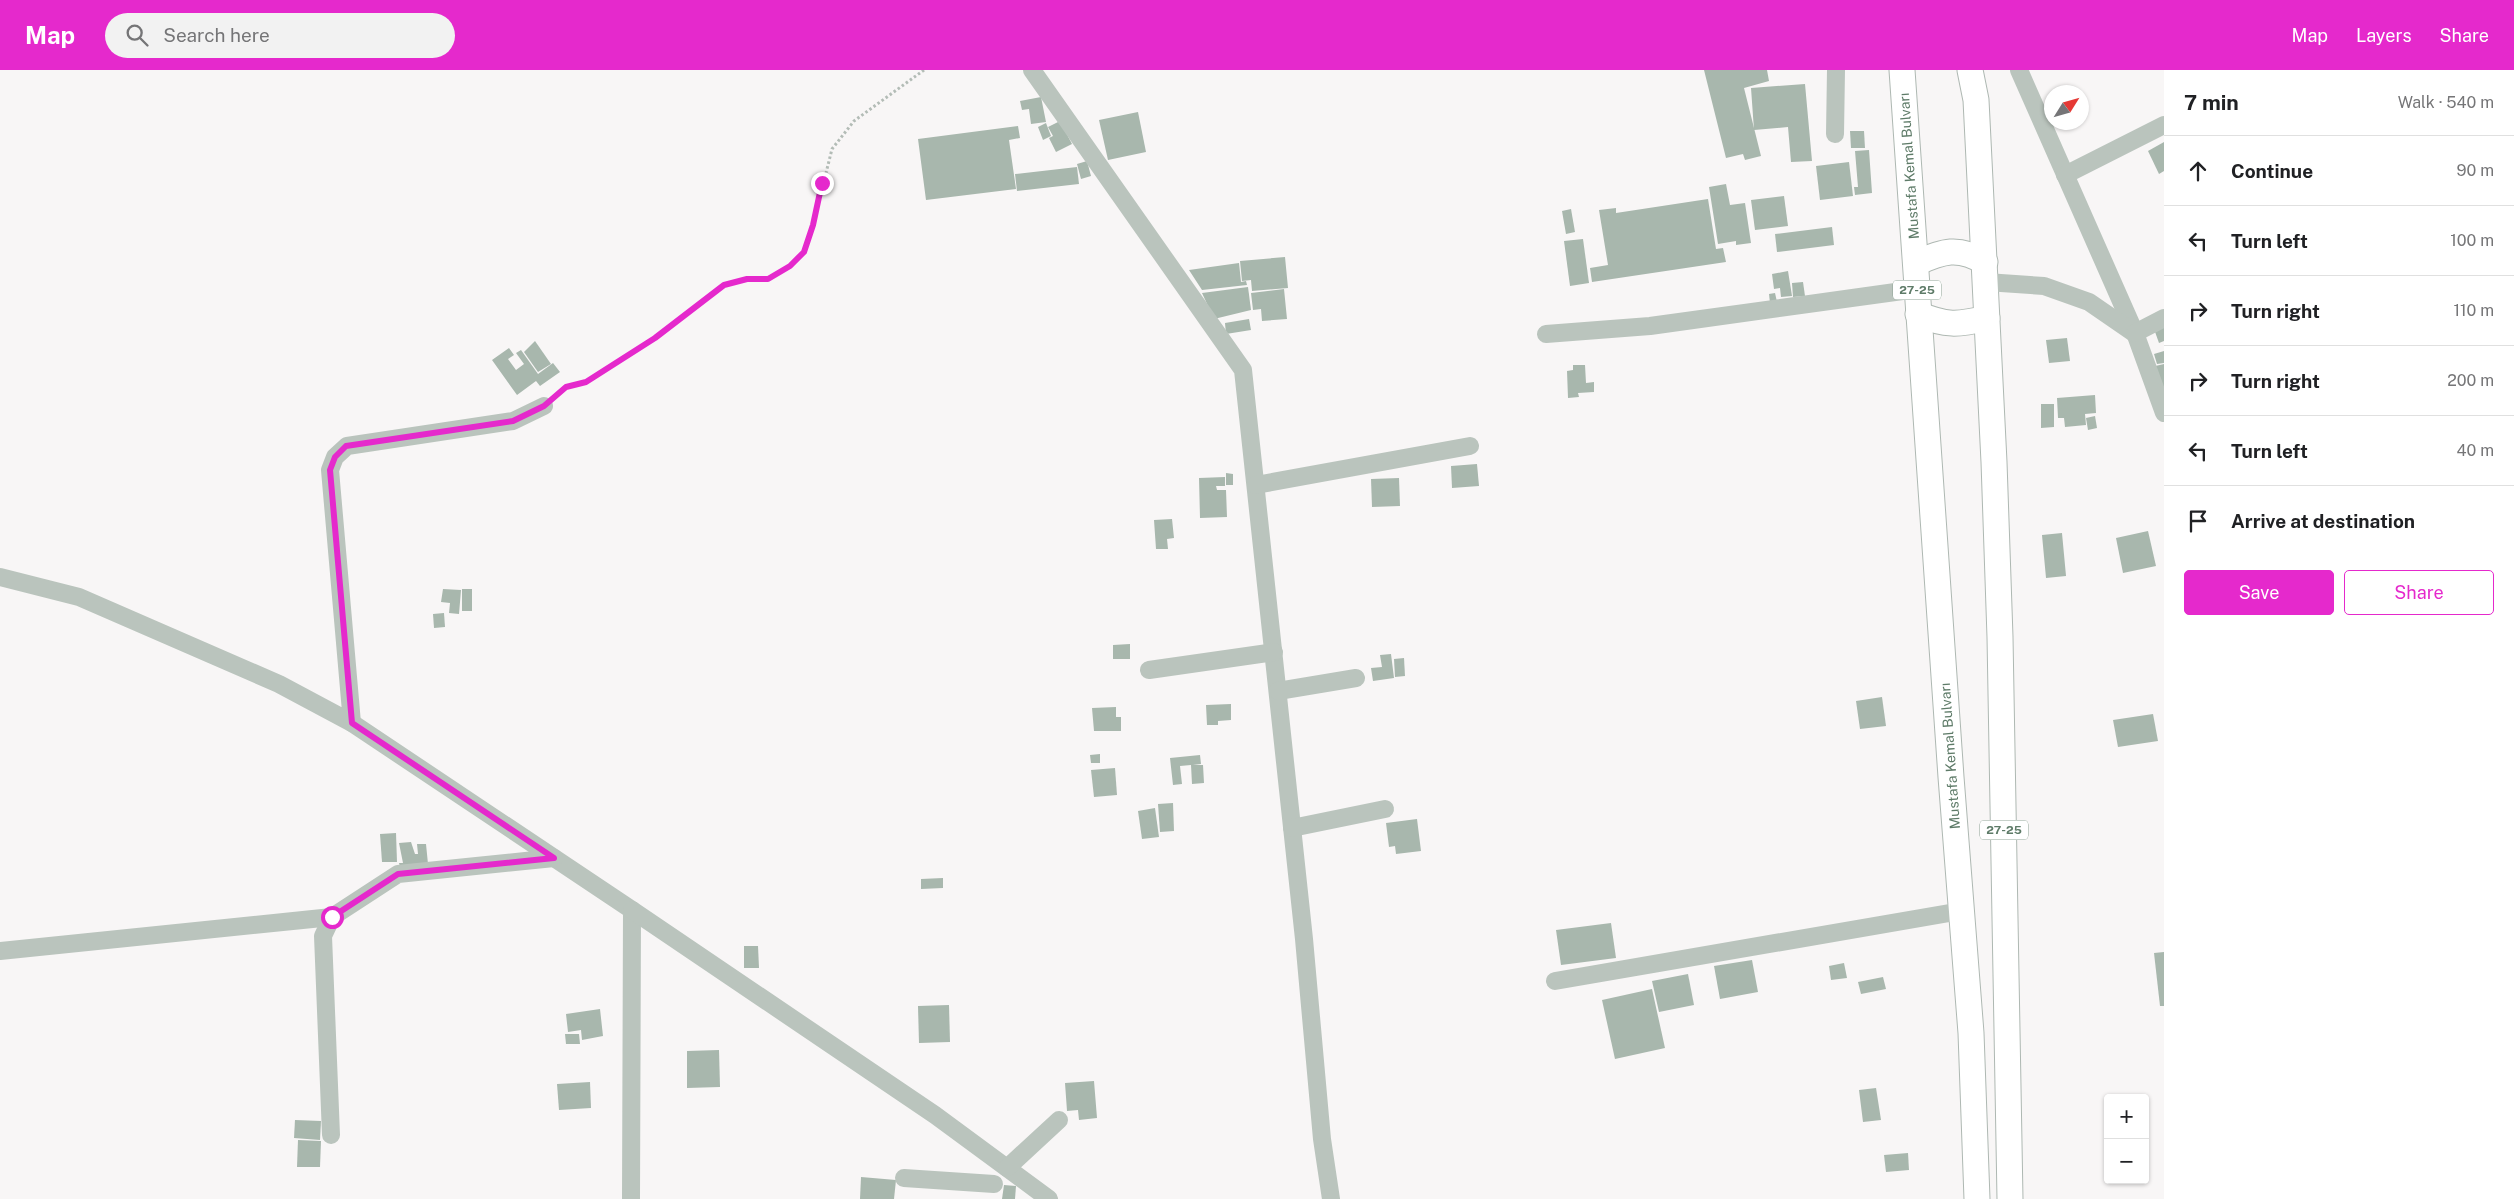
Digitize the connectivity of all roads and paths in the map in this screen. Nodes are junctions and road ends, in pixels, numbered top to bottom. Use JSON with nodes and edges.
{"nodes":[{"id":1,"x":924,"y":70,"type":"edge"},
{"id":2,"x":1032,"y":70,"type":"edge"},
{"id":3,"x":1836,"y":70,"type":"edge"},
{"id":4,"x":1902,"y":70,"type":"edge"},
{"id":5,"x":1970,"y":70,"type":"edge"},
{"id":6,"x":2019,"y":70,"type":"edge"},
{"id":7,"x":2164,"y":125,"type":"edge"},
{"id":8,"x":1835,"y":134,"type":"dead end"},
{"id":9,"x":2065,"y":175,"type":"junction"},
{"id":10,"x":1916,"y":262,"type":"junction"},
{"id":11,"x":1985,"y":272,"type":"junction"},
{"id":12,"x":1917,"y":289,"type":"junction"},
{"id":13,"x":1918,"y":314,"type":"junction"},
{"id":14,"x":1987,"y":318,"type":"junction"},
{"id":15,"x":2164,"y":318,"type":"edge"},
{"id":16,"x":2135,"y":333,"type":"junction"},
{"id":17,"x":1546,"y":334,"type":"dead end"},
{"id":18,"x":544,"y":406,"type":"joint"},
{"id":19,"x":2164,"y":413,"type":"edge"},
{"id":20,"x":1470,"y":446,"type":"dead end"},
{"id":21,"x":1256,"y":485,"type":"junction"},
{"id":22,"x":0,"y":577,"type":"edge"},
{"id":23,"x":1274,"y":652,"type":"junction"},
{"id":24,"x":1149,"y":670,"type":"dead end"},
{"id":25,"x":1356,"y":678,"type":"dead end"},
{"id":26,"x":1278,"y":691,"type":"junction"},
{"id":27,"x":352,"y":723,"type":"junction"},
{"id":28,"x":1385,"y":809,"type":"dead end"},
{"id":29,"x":1292,"y":828,"type":"junction"},
{"id":30,"x":554,"y":858,"type":"junction"},
{"id":31,"x":632,"y":910,"type":"junction"},
{"id":32,"x":1962,"y":911,"type":"junction"},
{"id":33,"x":332,"y":917,"type":"junction"},
{"id":34,"x":0,"y":951,"type":"edge"},
{"id":35,"x":1555,"y":981,"type":"dead end"},
{"id":36,"x":1059,"y":1120,"type":"dead end"},
{"id":37,"x":331,"y":1135,"type":"dead end"},
{"id":38,"x":1001,"y":1163,"type":"junction"},
{"id":39,"x":904,"y":1178,"type":"dead end"},
{"id":40,"x":994,"y":1192,"type":"edge"},
{"id":41,"x":631,"y":1199,"type":"edge"},
{"id":42,"x":1049,"y":1199,"type":"edge"},
{"id":43,"x":1331,"y":1199,"type":"edge"},
{"id":44,"x":1977,"y":1199,"type":"edge"},
{"id":45,"x":2010,"y":1199,"type":"edge"}],
"edges":[{"from":1,"to":18,"type":"path"},
{"from":2,"to":21,"type":"street"},
{"from":3,"to":8,"type":"street"},
{"from":4,"to":10,"type":"highway","name":"Mustafa Kemal Bulvarı","number":"27-25"},
{"from":5,"to":11,"type":"highway","number":"27-25"},
{"from":6,"to":9,"type":"street"},
{"from":7,"to":9,"type":"street"},
{"from":9,"to":16,"type":"street"},
{"from":10,"to":11,"type":"highway","name":"Mustafa Kemal Bulvarı"},
{"from":10,"to":12,"type":"highway","name":"Mustafa Kemal Bulvarı","number":"27-25"},
{"from":11,"to":14,"type":"highway","number":"27-25"},
{"from":11,"to":16,"type":"street"},
{"from":12,"to":13,"type":"highway","name":"Mustafa Kemal Bulvarı","number":"27-25"},
{"from":12,"to":17,"type":"street"},
{"from":13,"to":14,"type":"highway"},
{"from":13,"to":32,"type":"highway","name":"Mustafa Kemal Bulvarı","number":"27-25"},
{"from":14,"to":45,"type":"highway","number":"27-25"},
{"from":15,"to":16,"type":"street"},
{"from":16,"to":19,"type":"street"},
{"from":18,"to":27,"type":"street"},
{"from":20,"to":21,"type":"street"},
{"from":21,"to":23,"type":"street"},
{"from":22,"to":27,"type":"street"},
{"from":23,"to":24,"type":"street"},
{"from":23,"to":26,"type":"street"},
{"from":25,"to":26,"type":"street"},
{"from":26,"to":29,"type":"street"},
{"from":27,"to":30,"type":"street"},
{"from":28,"to":29,"type":"street"},
{"from":29,"to":43,"type":"street"},
{"from":30,"to":31,"type":"street"},
{"from":30,"to":33,"type":"street"},
{"from":31,"to":38,"type":"street"},
{"from":31,"to":41,"type":"street"},
{"from":32,"to":35,"type":"street"},
{"from":32,"to":44,"type":"highway","name":"Mustafa Kemal Bulvarı","number":"27-25"},
{"from":33,"to":34,"type":"street"},
{"from":33,"to":37,"type":"street"},
{"from":36,"to":38,"type":"street"},
{"from":38,"to":40,"type":"street"},
{"from":38,"to":42,"type":"street"},
{"from":39,"to":40,"type":"street"}]}
